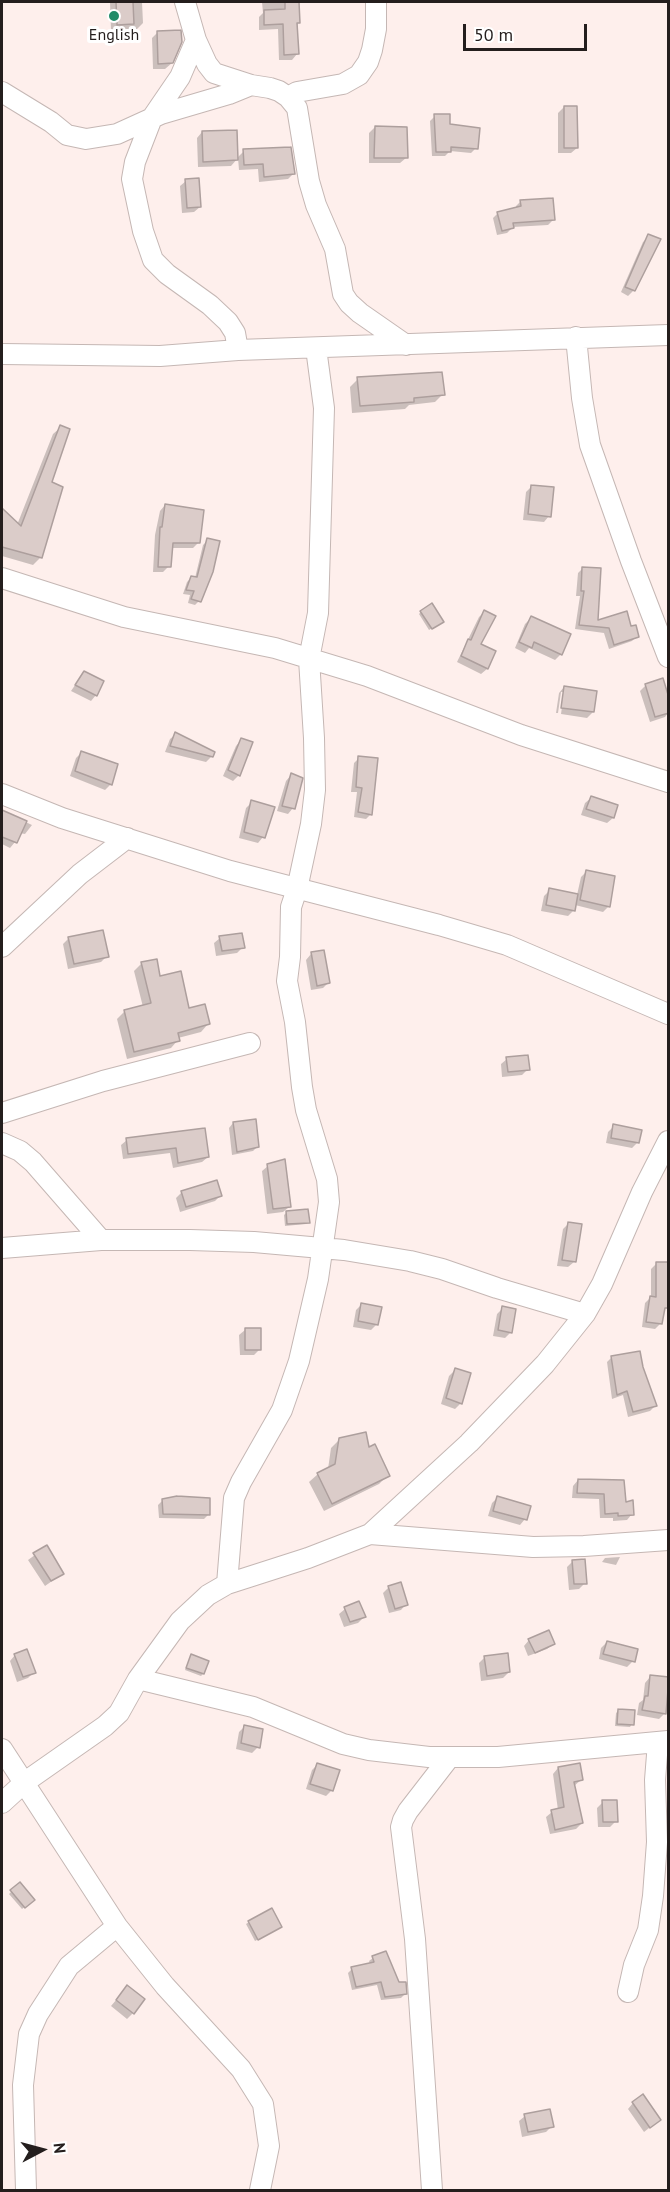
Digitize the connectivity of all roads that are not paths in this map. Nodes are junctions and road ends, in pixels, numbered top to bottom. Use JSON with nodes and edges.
{"nodes":[{"id":1,"x":185,"y":2,"type":"edge"},
{"id":2,"x":376,"y":2,"type":"edge"},
{"id":3,"x":196,"y":40,"type":"junction"},
{"id":4,"x":250,"y":86,"type":"junction"},
{"id":5,"x":2,"y":92,"type":"edge"},
{"id":6,"x":288,"y":97,"type":"junction"},
{"id":7,"x":152,"y":118,"type":"junction"},
{"id":8,"x":669,"y":335,"type":"edge"},
{"id":9,"x":576,"y":338,"type":"junction"},
{"id":10,"x":406,"y":345,"type":"junction"},
{"id":11,"x":316,"y":348,"type":"junction"},
{"id":12,"x":238,"y":350,"type":"junction"},
{"id":13,"x":2,"y":354,"type":"edge"},
{"id":14,"x":2,"y":578,"type":"edge"},
{"id":15,"x":669,"y":657,"type":"edge"},
{"id":16,"x":309,"y":659,"type":"junction"},
{"id":17,"x":669,"y":782,"type":"edge"},
{"id":18,"x":2,"y":794,"type":"edge"},
{"id":19,"x":127,"y":838,"type":"junction"},
{"id":20,"x":297,"y":889,"type":"junction"},
{"id":21,"x":2,"y":947,"type":"edge"},
{"id":22,"x":669,"y":1014,"type":"edge"},
{"id":23,"x":250,"y":1043,"type":"dead end"},
{"id":24,"x":2,"y":1113,"type":"edge"},
{"id":25,"x":669,"y":1141,"type":"edge"},
{"id":26,"x":2,"y":1143,"type":"edge"},
{"id":27,"x":101,"y":1240,"type":"junction"},
{"id":28,"x":2,"y":1248,"type":"edge"},
{"id":29,"x":323,"y":1248,"type":"junction"},
{"id":30,"x":585,"y":1314,"type":"junction"},
{"id":31,"x":370,"y":1534,"type":"junction"},
{"id":32,"x":669,"y":1539,"type":"edge"},
{"id":33,"x":227,"y":1584,"type":"junction"},
{"id":34,"x":138,"y":1679,"type":"junction"},
{"id":35,"x":663,"y":1741,"type":"edge"},
{"id":36,"x":2,"y":1749,"type":"edge"},
{"id":37,"x":449,"y":1758,"type":"junction"},
{"id":38,"x":25,"y":1782,"type":"junction"},
{"id":39,"x":2,"y":1803,"type":"edge"},
{"id":40,"x":117,"y":1926,"type":"junction"},
{"id":41,"x":628,"y":1992,"type":"dead end"},
{"id":42,"x":26,"y":2190,"type":"edge"},
{"id":43,"x":260,"y":2190,"type":"edge"},
{"id":44,"x":432,"y":2190,"type":"edge"}],
"edges":[{"from":1,"to":3,"type":"street"},
{"from":2,"to":6,"type":"street"},
{"from":3,"to":4,"type":"street"},
{"from":3,"to":7,"type":"street"},
{"from":4,"to":6,"type":"street"},
{"from":4,"to":7,"type":"street"},
{"from":5,"to":7,"type":"street"},
{"from":6,"to":10,"type":"street"},
{"from":7,"to":12,"type":"street"},
{"from":8,"to":9,"type":"street"},
{"from":9,"to":10,"type":"street"},
{"from":9,"to":15,"type":"street"},
{"from":10,"to":11,"type":"street"},
{"from":11,"to":12,"type":"street"},
{"from":11,"to":16,"type":"street"},
{"from":12,"to":13,"type":"street"},
{"from":14,"to":16,"type":"street"},
{"from":16,"to":17,"type":"street"},
{"from":16,"to":20,"type":"street"},
{"from":18,"to":19,"type":"street"},
{"from":19,"to":20,"type":"street"},
{"from":19,"to":21,"type":"street"},
{"from":20,"to":22,"type":"street"},
{"from":20,"to":29,"type":"street"},
{"from":23,"to":24,"type":"street"},
{"from":25,"to":30,"type":"street"},
{"from":26,"to":27,"type":"street"},
{"from":27,"to":28,"type":"street"},
{"from":27,"to":29,"type":"street"},
{"from":29,"to":30,"type":"street"},
{"from":29,"to":33,"type":"street"},
{"from":30,"to":31,"type":"street"},
{"from":31,"to":32,"type":"street"},
{"from":31,"to":33,"type":"street"},
{"from":33,"to":34,"type":"street"},
{"from":34,"to":37,"type":"street"},
{"from":34,"to":38,"type":"street"},
{"from":35,"to":37,"type":"street"},
{"from":35,"to":41,"type":"street"},
{"from":36,"to":38,"type":"street"},
{"from":37,"to":44,"type":"street"},
{"from":38,"to":39,"type":"street"},
{"from":38,"to":40,"type":"street"},
{"from":40,"to":42,"type":"street"},
{"from":40,"to":43,"type":"street"}]}
